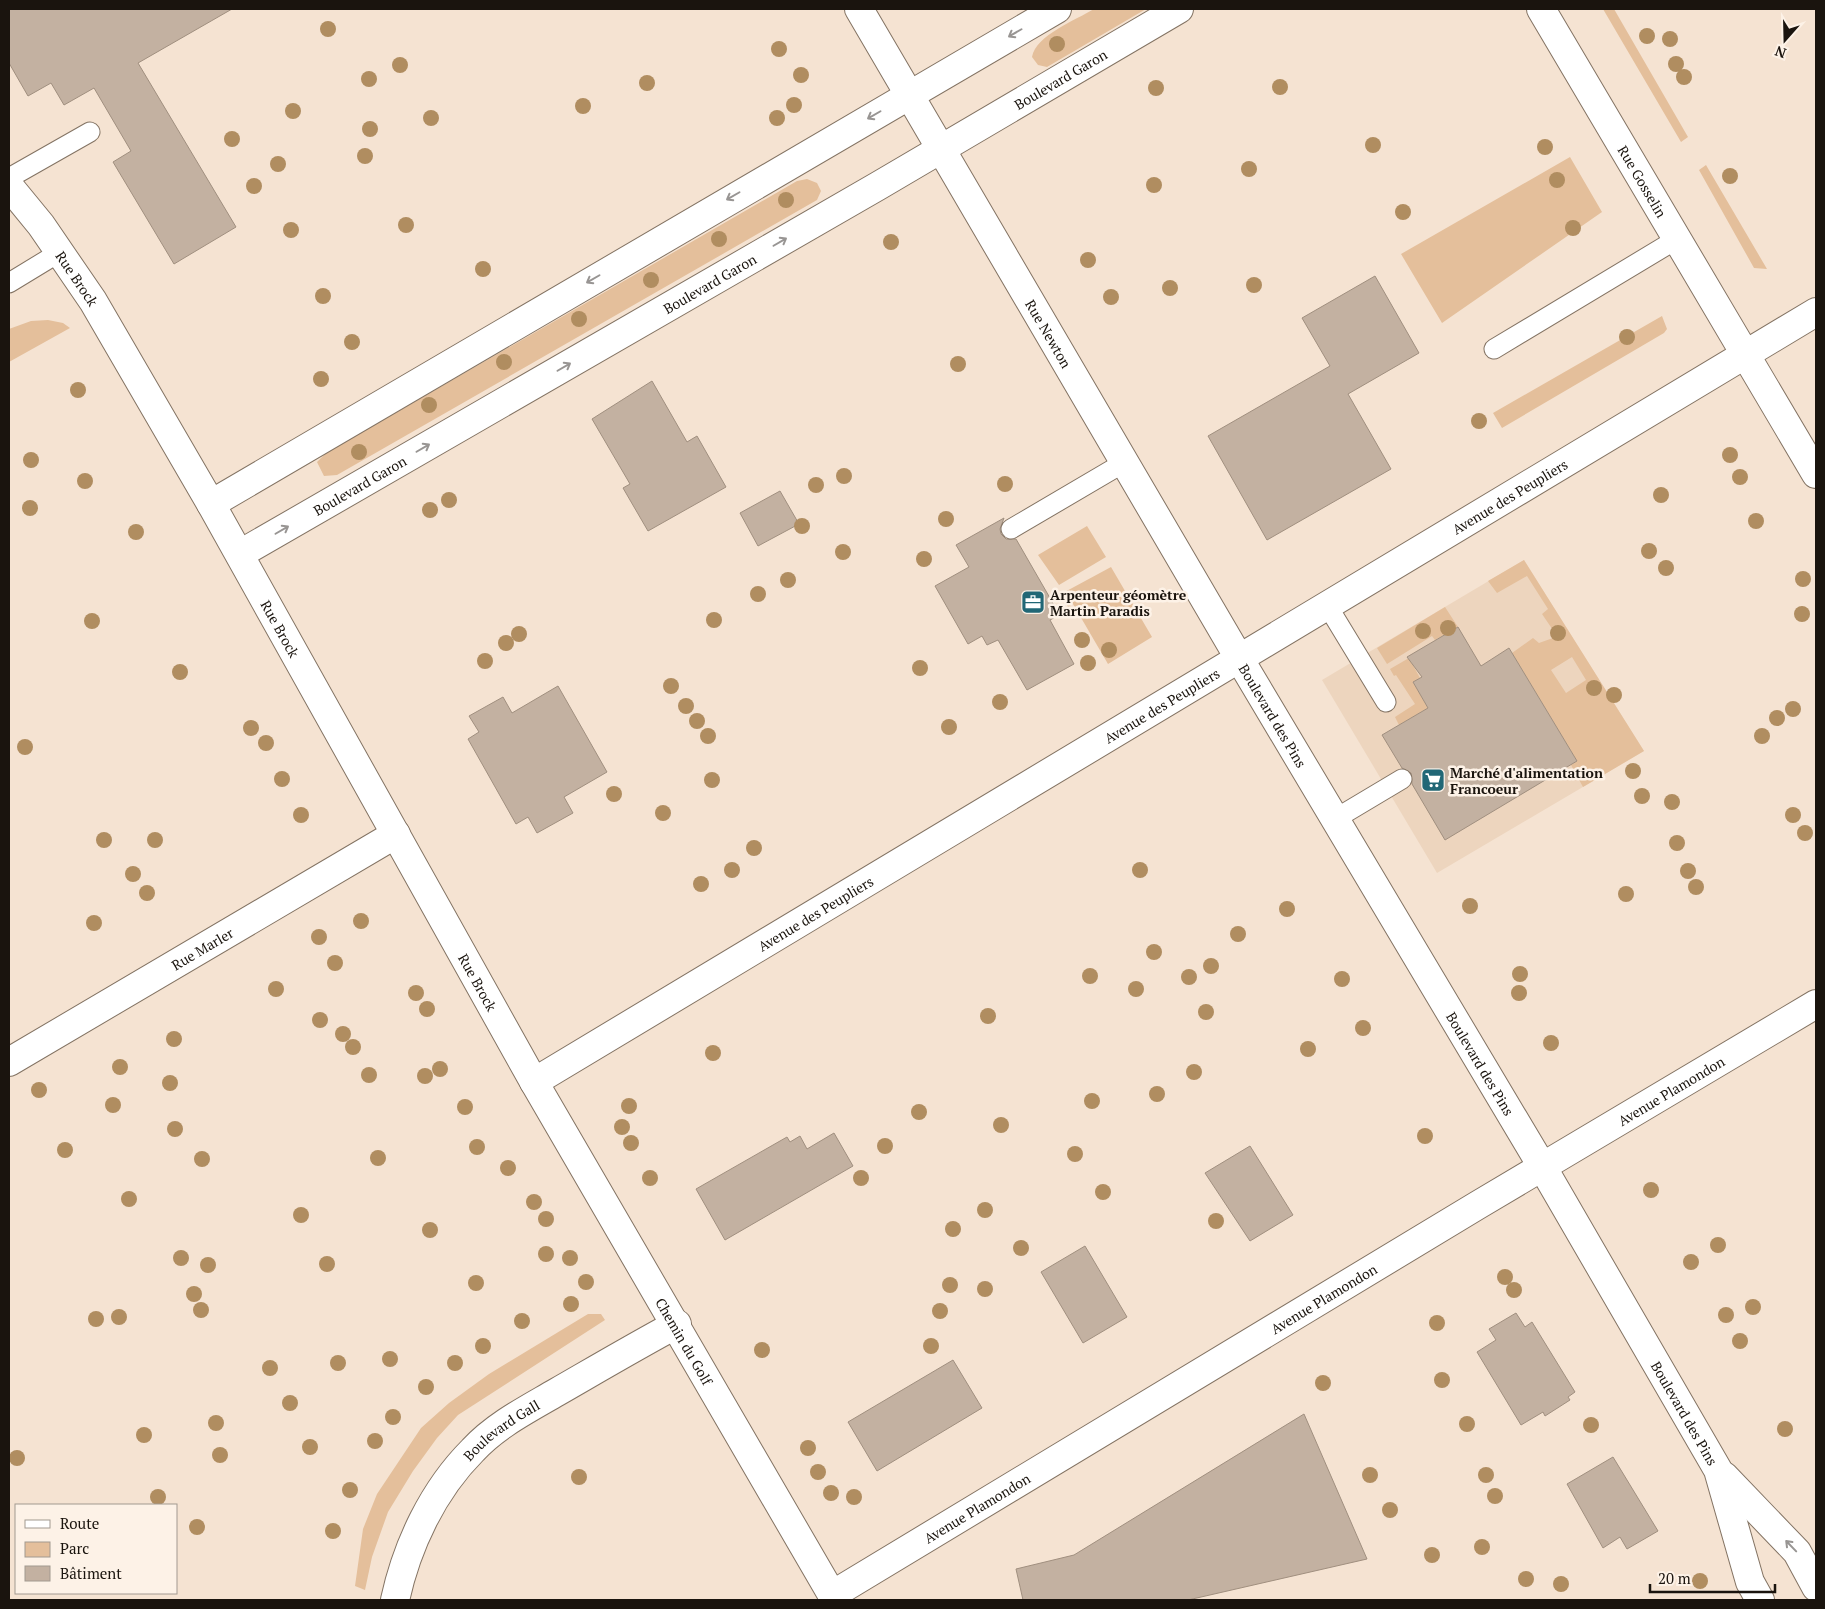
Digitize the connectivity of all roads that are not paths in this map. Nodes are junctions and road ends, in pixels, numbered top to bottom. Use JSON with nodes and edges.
{"nodes":[{"id":1,"x":859,"y":9,"type":"edge"},
{"id":2,"x":1057,"y":9,"type":"edge"},
{"id":3,"x":1179,"y":9,"type":"edge"},
{"id":4,"x":1541,"y":9,"type":"edge"},
{"id":5,"x":909,"y":95,"type":"junction"},
{"id":6,"x":90,"y":132,"type":"dead end"},
{"id":7,"x":942,"y":148,"type":"junction"},
{"id":8,"x":9,"y":178,"type":"edge"},
{"id":9,"x":9,"y":186,"type":"edge"},
{"id":10,"x":1677,"y":239,"type":"junction"},
{"id":11,"x":60,"y":252,"type":"junction"},
{"id":12,"x":9,"y":283,"type":"edge"},
{"id":13,"x":1816,"y":312,"type":"edge"},
{"id":14,"x":1494,"y":349,"type":"dead end"},
{"id":15,"x":1745,"y":354,"type":"junction"},
{"id":16,"x":1125,"y":462,"type":"junction"},
{"id":17,"x":1816,"y":474,"type":"edge"},
{"id":18,"x":212,"y":504,"type":"junction"},
{"id":19,"x":1011,"y":529,"type":"dead end"},
{"id":20,"x":240,"y":554,"type":"junction"},
{"id":21,"x":1327,"y":605,"type":"junction"},
{"id":22,"x":1239,"y":658,"type":"junction"},
{"id":23,"x":1386,"y":702,"type":"dead end"},
{"id":24,"x":1402,"y":779,"type":"dead end"},
{"id":25,"x":1335,"y":819,"type":"junction"},
{"id":26,"x":396,"y":834,"type":"junction"},
{"id":27,"x":1816,"y":1004,"type":"edge"},
{"id":28,"x":9,"y":1062,"type":"edge"},
{"id":29,"x":534,"y":1082,"type":"junction"},
{"id":30,"x":1543,"y":1168,"type":"junction"},
{"id":31,"x":676,"y":1324,"type":"junction"},
{"id":32,"x":1718,"y":1470,"type":"junction"},
{"id":33,"x":1816,"y":1587,"type":"edge"},
{"id":34,"x":833,"y":1598,"type":"edge"},
{"id":35,"x":395,"y":1600,"type":"edge"},
{"id":36,"x":1760,"y":1600,"type":"edge"}],
"edges":[{"from":1,"to":5,"type":"street","name":"Rue Newton"},
{"from":2,"to":5,"type":"street","one_way":true},
{"from":3,"to":7,"type":"street","name":"Boulevard Garon"},
{"from":4,"to":10,"type":"street","name":"Rue Gosselin"},
{"from":5,"to":7,"type":"street","name":"Rue Newton"},
{"from":5,"to":18,"type":"street","one_way":true},
{"from":6,"to":8,"type":"lane"},
{"from":7,"to":16,"type":"street","name":"Rue Newton"},
{"from":20,"to":7,"type":"street","name":"Boulevard Garon","one_way":true},
{"from":9,"to":11,"type":"street","name":"Rue Brock"},
{"from":10,"to":14,"type":"lane"},
{"from":10,"to":15,"type":"street","name":"Rue Gosselin"},
{"from":11,"to":12,"type":"lane"},
{"from":11,"to":18,"type":"street","name":"Rue Brock"},
{"from":13,"to":15,"type":"street","name":"Avenue des Peupliers"},
{"from":15,"to":17,"type":"street","name":"Rue Gosselin"},
{"from":15,"to":21,"type":"street","name":"Avenue des Peupliers"},
{"from":16,"to":19,"type":"lane"},
{"from":16,"to":22,"type":"street","name":"Rue Newton"},
{"from":18,"to":20,"type":"street","name":"Rue Brock"},
{"from":20,"to":26,"type":"street","name":"Rue Brock"},
{"from":21,"to":22,"type":"street","name":"Avenue des Peupliers"},
{"from":21,"to":23,"type":"lane"},
{"from":22,"to":25,"type":"street","name":"Boulevard des Pins"},
{"from":22,"to":29,"type":"street","name":"Avenue des Peupliers"},
{"from":24,"to":25,"type":"lane"},
{"from":25,"to":30,"type":"street","name":"Boulevard des Pins"},
{"from":26,"to":28,"type":"street","name":"Rue Marler"},
{"from":26,"to":29,"type":"street","name":"Rue Brock"},
{"from":27,"to":30,"type":"street","name":"Avenue Plamondon"},
{"from":29,"to":31,"type":"street","name":"Chemin du Golf"},
{"from":30,"to":32,"type":"street","name":"Boulevard des Pins"},
{"from":30,"to":34,"type":"street","name":"Avenue Plamondon"},
{"from":31,"to":34,"type":"street","name":"Chemin du Golf"},
{"from":31,"to":35,"type":"street","name":"Boulevard Gall"},
{"from":33,"to":32,"type":"street","name":"Boulevard des Pins","one_way":true},
{"from":32,"to":36,"type":"street","name":"Boulevard des Pins"}]}
